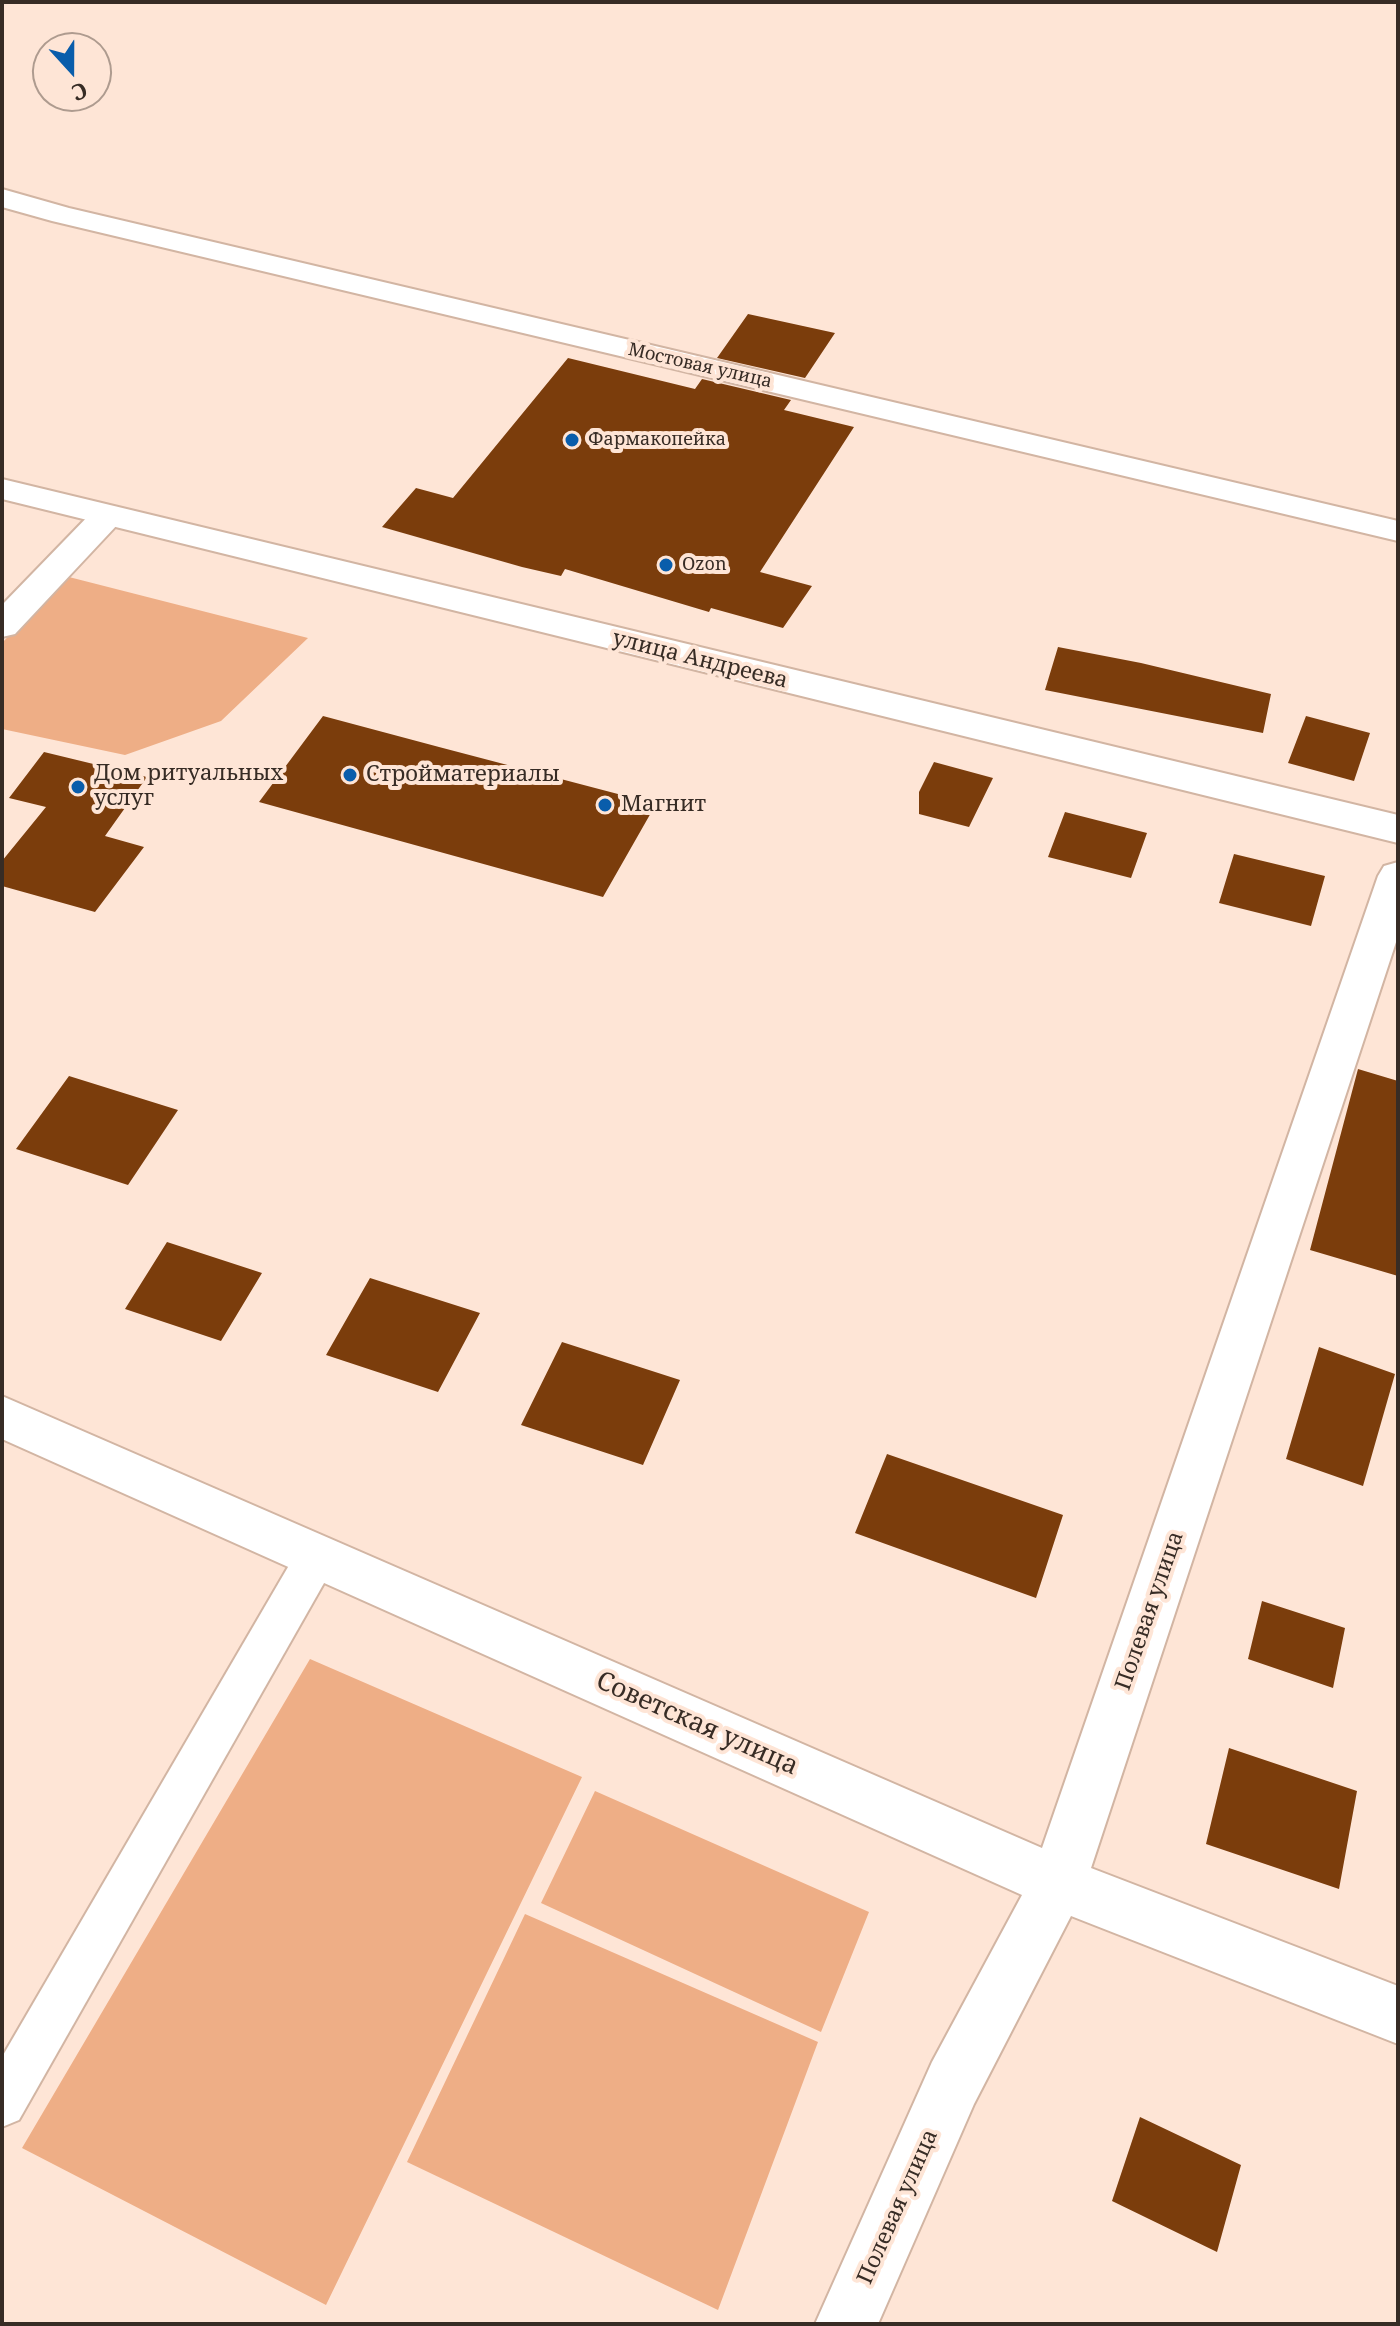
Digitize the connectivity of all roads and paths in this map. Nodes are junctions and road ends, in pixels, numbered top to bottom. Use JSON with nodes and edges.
{"nodes":[{"id":1,"x":2,"y":198,"type":"edge"},
{"id":2,"x":2,"y":489,"type":"edge"},
{"id":3,"x":106,"y":517,"type":"junction"},
{"id":4,"x":1398,"y":531,"type":"edge"},
{"id":5,"x":2,"y":626,"type":"edge"},
{"id":6,"x":1398,"y":829,"type":"edge"},
{"id":7,"x":1398,"y":876,"type":"edge"},
{"id":8,"x":2,"y":1417,"type":"edge"},
{"id":9,"x":317,"y":1556,"type":"junction"},
{"id":10,"x":1058,"y":1883,"type":"junction"},
{"id":11,"x":1398,"y":2015,"type":"edge"},
{"id":12,"x":2,"y":2103,"type":"edge"},
{"id":13,"x":846,"y":2324,"type":"edge"}],
"edges":[{"from":1,"to":4,"type":"street","name":"Мостовая улица"},
{"from":2,"to":3,"type":"street","name":"улица Андреева"},
{"from":3,"to":5,"type":"street"},
{"from":3,"to":6,"type":"street","name":"улица Андреева"},
{"from":7,"to":10,"type":"street","name":"Полевая улица"},
{"from":8,"to":9,"type":"street","name":"Советская улица"},
{"from":9,"to":10,"type":"street","name":"Советская улица"},
{"from":9,"to":12,"type":"lane"},
{"from":10,"to":11,"type":"street","name":"Советская улица"},
{"from":10,"to":13,"type":"street","name":"Полевая улица"}]}
